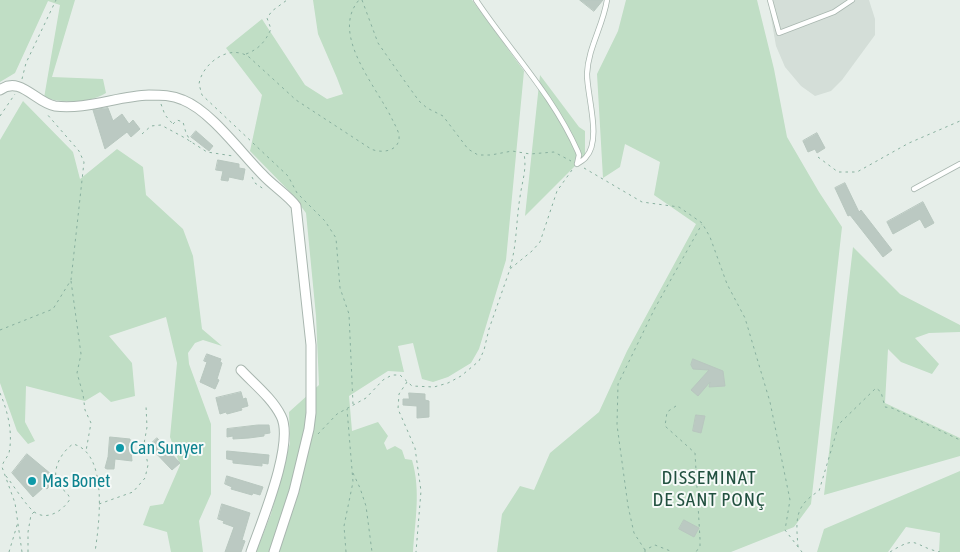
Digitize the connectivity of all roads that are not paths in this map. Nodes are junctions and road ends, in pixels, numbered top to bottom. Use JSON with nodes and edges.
{"nodes":[{"id":1,"x":476,"y":0,"type":"edge"},
{"id":2,"x":607,"y":0,"type":"edge"},
{"id":3,"x":770,"y":0,"type":"edge"},
{"id":4,"x":852,"y":0,"type":"edge"},
{"id":5,"x":0,"y":90,"type":"edge"},
{"id":6,"x":960,"y":164,"type":"edge"},
{"id":7,"x":914,"y":189,"type":"dead end"},
{"id":8,"x":241,"y":370,"type":"dead end"},
{"id":9,"x":251,"y":552,"type":"edge"},
{"id":10,"x":274,"y":552,"type":"edge"}],
"edges":[{"from":1,"to":2,"type":"lane"},
{"from":3,"to":4,"type":"lane"},
{"from":5,"to":10,"type":"street"},
{"from":6,"to":7,"type":"lane"},
{"from":8,"to":9,"type":"street"}]}
